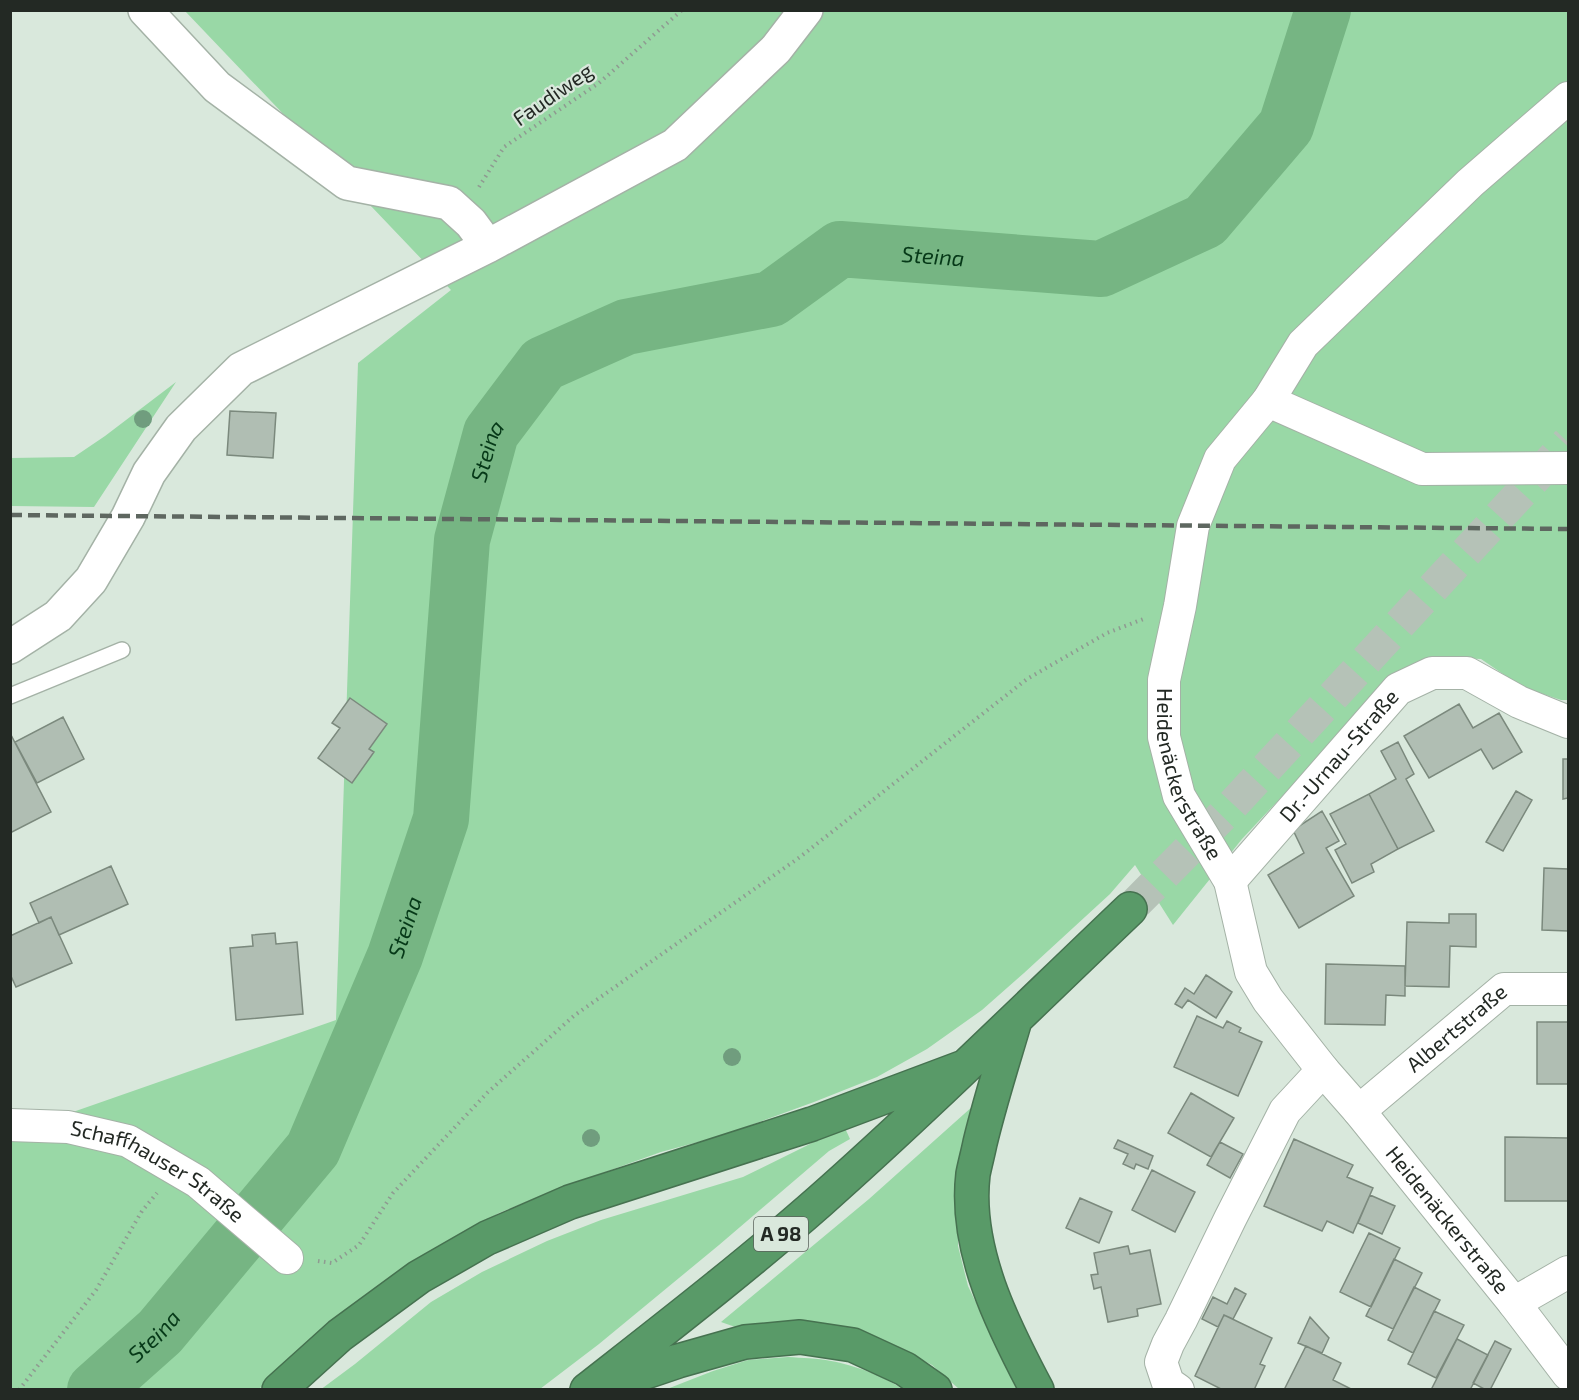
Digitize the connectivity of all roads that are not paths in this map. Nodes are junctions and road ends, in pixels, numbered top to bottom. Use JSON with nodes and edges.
{"nodes":[{"id":1,"x":145,"y":10,"type":"edge"},
{"id":2,"x":806,"y":10,"type":"edge"},
{"id":3,"x":1569,"y":98,"type":"edge"},
{"id":4,"x":480,"y":235,"type":"junction"},
{"id":5,"x":1268,"y":401,"type":"junction"},
{"id":6,"x":1569,"y":468,"type":"edge"},
{"id":7,"x":10,"y":647,"type":"edge"},
{"id":8,"x":122,"y":650,"type":"dead end"},
{"id":9,"x":10,"y":696,"type":"edge"},
{"id":10,"x":1569,"y":722,"type":"edge"},
{"id":11,"x":1230,"y":881,"type":"junction"},
{"id":12,"x":1130,"y":909,"type":"tunnel mouth"},
{"id":13,"x":1569,"y":989,"type":"edge"},
{"id":14,"x":1016,"y":1018,"type":"junction"},
{"id":15,"x":964,"y":1067,"type":"junction"},
{"id":16,"x":1323,"y":1070,"type":"junction"},
{"id":17,"x":1359,"y":1111,"type":"junction"},
{"id":18,"x":10,"y":1125,"type":"edge"},
{"id":19,"x":287,"y":1258,"type":"road end"},
{"id":20,"x":1569,"y":1272,"type":"edge"},
{"id":21,"x":1514,"y":1303,"type":"junction"},
{"id":22,"x":1569,"y":1374,"type":"edge"},
{"id":23,"x":279,"y":1389,"type":"edge"},
{"id":24,"x":587,"y":1389,"type":"edge"},
{"id":25,"x":594,"y":1389,"type":"edge"},
{"id":26,"x":935,"y":1389,"type":"edge"},
{"id":27,"x":1037,"y":1389,"type":"edge"},
{"id":28,"x":1178,"y":1389,"type":"edge"}],
"edges":[{"from":1,"to":4,"type":"main road"},
{"from":2,"to":4,"type":"main road"},
{"from":3,"to":5,"type":"street","name":"Heidenäckerstraße"},
{"from":4,"to":7,"type":"main road"},
{"from":5,"to":6,"type":"street"},
{"from":5,"to":11,"type":"street","name":"Heidenäckerstraße"},
{"from":8,"to":9,"type":"lane"},
{"from":10,"to":11,"type":"street","name":"Dr.-Urnau-Straße"},
{"from":11,"to":16,"type":"street","name":"Heidenäckerstraße"},
{"from":12,"to":14,"type":"highway","number":"A 98"},
{"from":13,"to":17,"type":"street","name":"Albertstraße"},
{"from":14,"to":15,"type":"highway","number":"A 98"},
{"from":14,"to":27,"type":"highway"},
{"from":15,"to":23,"type":"highway"},
{"from":15,"to":24,"type":"highway","number":"A 98"},
{"from":16,"to":17,"type":"street","name":"Heidenäckerstraße"},
{"from":16,"to":28,"type":"street"},
{"from":17,"to":21,"type":"street","name":"Heidenäckerstraße"},
{"from":18,"to":19,"type":"street","name":"Schaffhauser Straße"},
{"from":20,"to":21,"type":"street"},
{"from":21,"to":22,"type":"street","name":"Heidenäckerstraße"},
{"from":25,"to":26,"type":"highway"}]}
